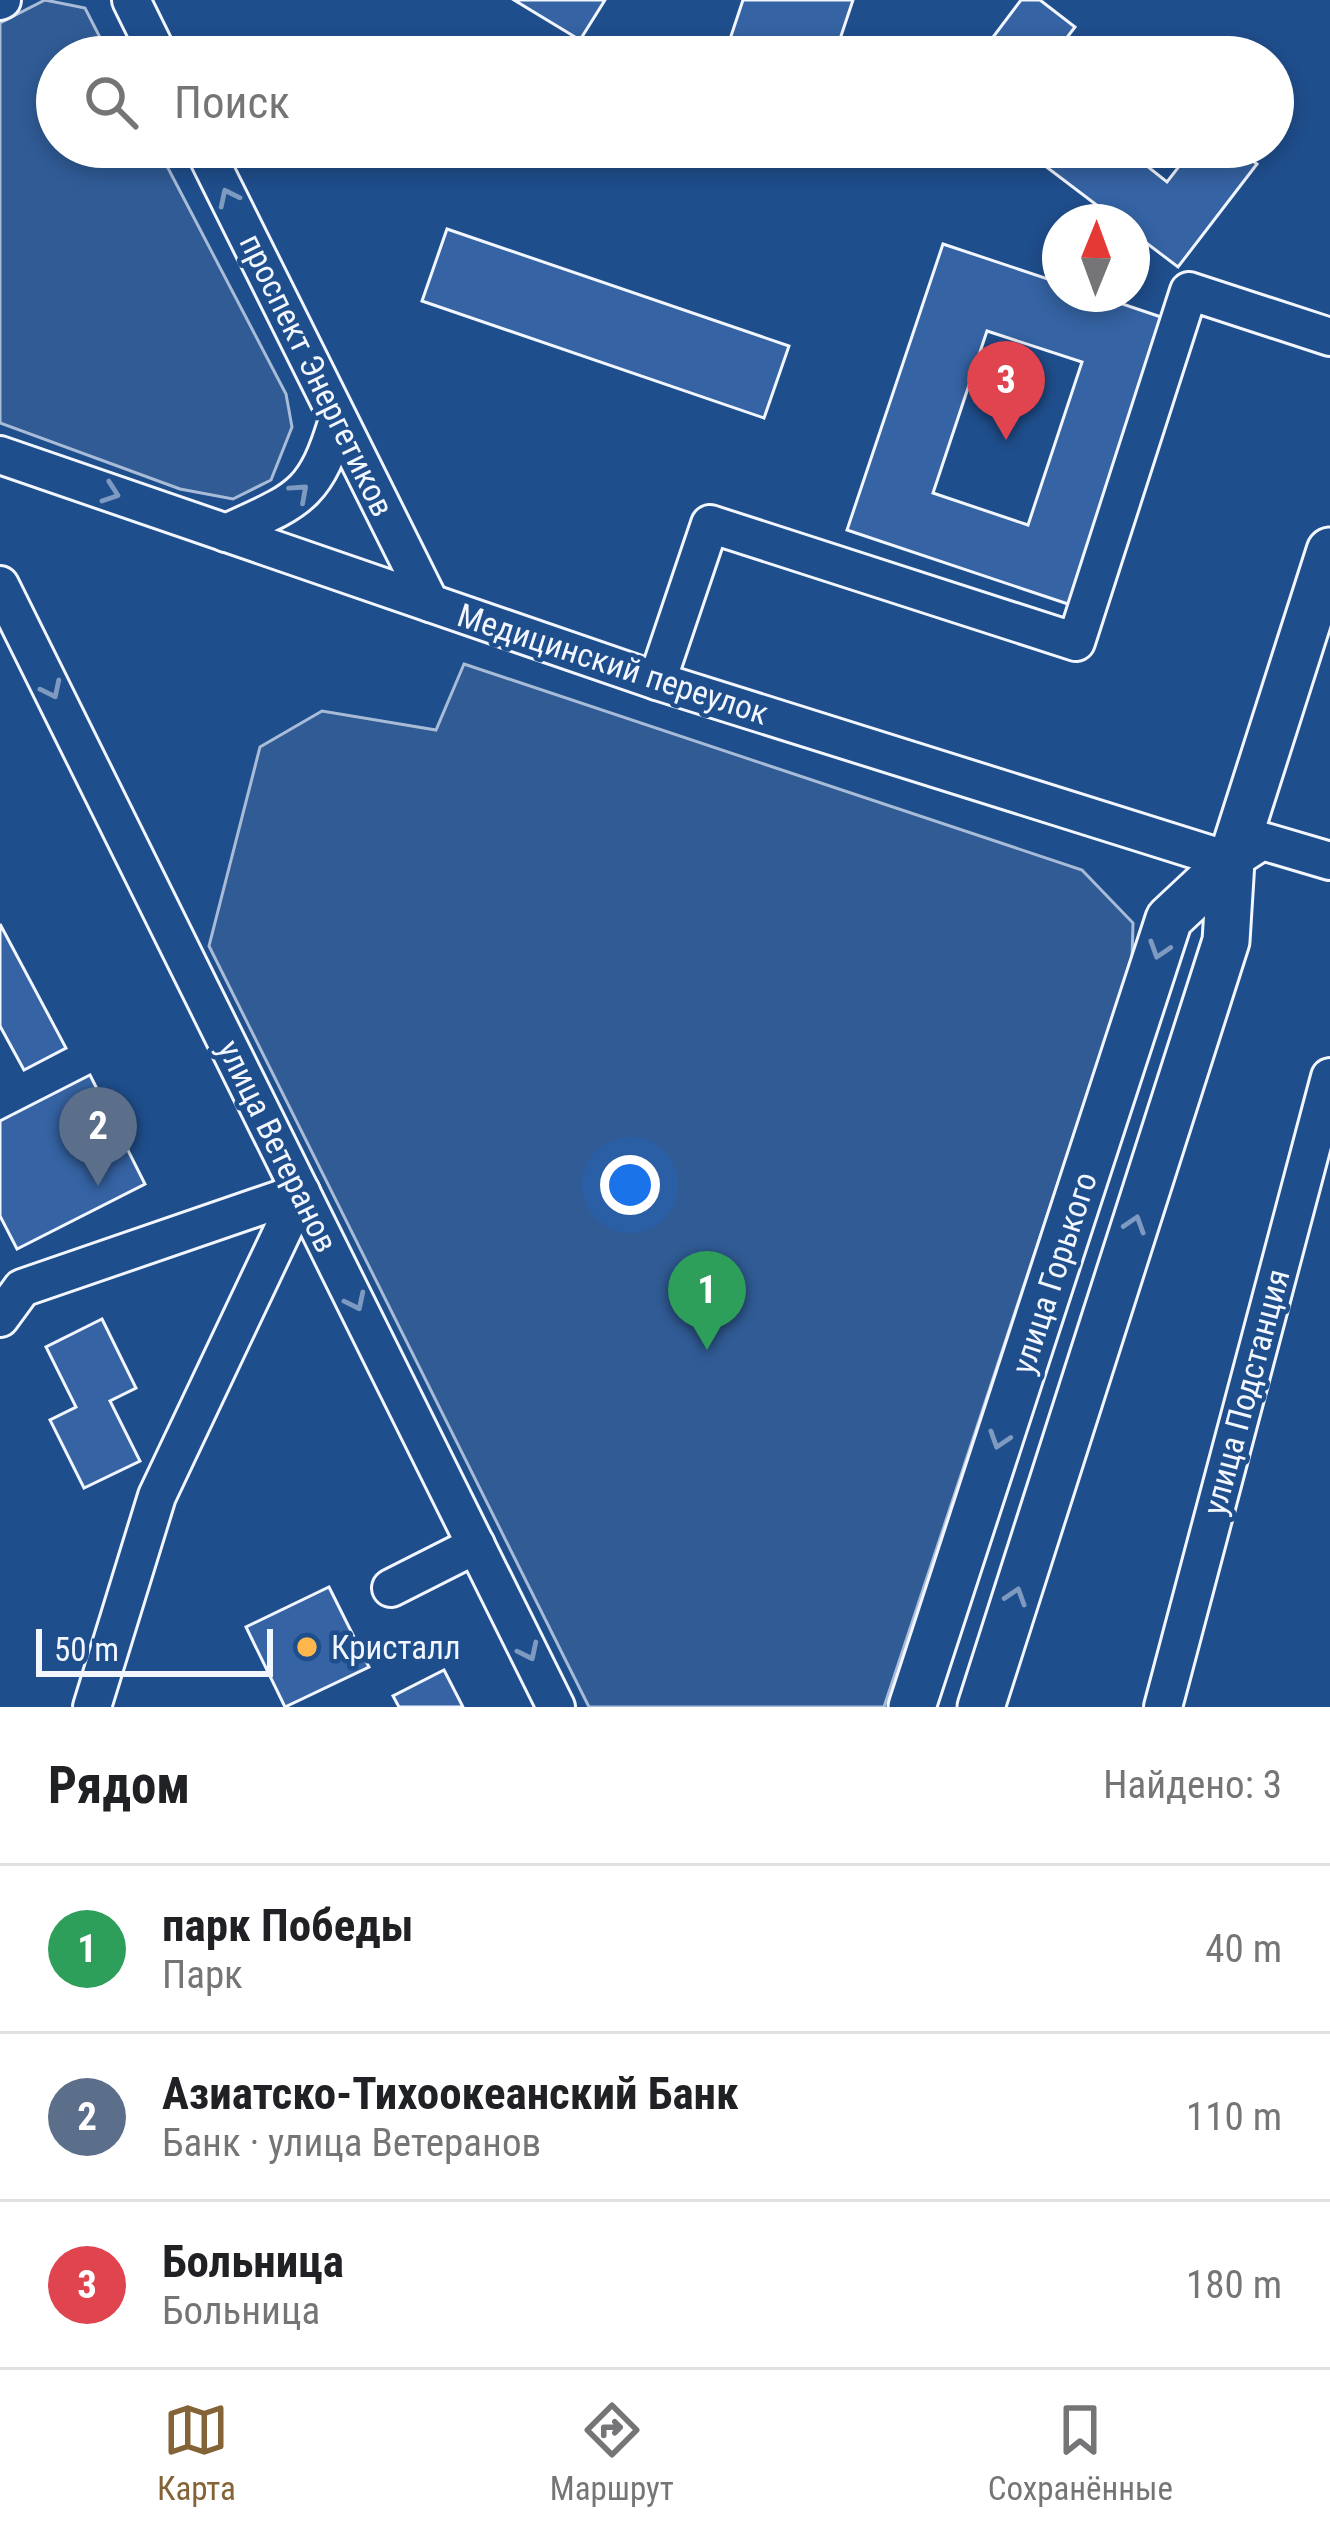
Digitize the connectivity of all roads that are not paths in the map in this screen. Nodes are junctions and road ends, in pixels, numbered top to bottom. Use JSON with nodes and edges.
{"nodes":[{"id":1,"x":130,"y":0,"type":"edge"},
{"id":2,"x":148,"y":36,"type":"edge"},
{"id":3,"x":213,"y":168,"type":"edge"},
{"id":4,"x":1330,"y":337,"type":"edge"},
{"id":5,"x":338,"y":418,"type":"junction"},
{"id":6,"x":0,"y":455,"type":"edge"},
{"id":7,"x":226,"y":533,"type":"junction"},
{"id":8,"x":1330,"y":551,"type":"edge"},
{"id":9,"x":0,"y":585,"type":"edge"},
{"id":10,"x":430,"y":603,"type":"junction"},
{"id":11,"x":656,"y":681,"type":"junction"},
{"id":12,"x":1231,"y":861,"type":"junction"},
{"id":13,"x":1330,"y":861,"type":"edge"},
{"id":14,"x":1330,"y":1077,"type":"edge"},
{"id":15,"x":301,"y":1192,"type":"junction"},
{"id":16,"x":0,"y":1318,"type":"edge"},
{"id":17,"x":476,"y":1545,"type":"junction"},
{"id":18,"x":391,"y":1588,"type":"dead end"},
{"id":19,"x":92,"y":1707,"type":"edge"},
{"id":20,"x":556,"y":1707,"type":"edge"},
{"id":21,"x":912,"y":1707,"type":"edge"},
{"id":22,"x":981,"y":1707,"type":"edge"},
{"id":23,"x":1163,"y":1707,"type":"edge"}],
"edges":[{"from":1,"to":2,"type":"street"},
{"from":5,"to":3,"type":"street","name":"проспект Энергетиков","one_way":true},
{"from":4,"to":11,"type":"street"},
{"from":7,"to":5,"type":"street","one_way":true},
{"from":5,"to":10,"type":"street","name":"проспект Энергетиков"},
{"from":6,"to":7,"type":"street","name":"Медицинский переулок","one_way":true},
{"from":7,"to":10,"type":"street","name":"Медицинский переулок"},
{"from":8,"to":12,"type":"main road","name":"улица Горького"},
{"from":9,"to":15,"type":"street","name":"улица Ветеранов","one_way":true},
{"from":10,"to":11,"type":"street","name":"Медицинский переулок"},
{"from":11,"to":12,"type":"street","name":"Медицинский переулок"},
{"from":12,"to":13,"type":"street"},
{"from":12,"to":21,"type":"main road","name":"улица Горького","one_way":true},
{"from":22,"to":12,"type":"main road","name":"улица Горького","one_way":true},
{"from":14,"to":23,"type":"street","name":"улица Подстанция"},
{"from":15,"to":16,"type":"street"},
{"from":15,"to":17,"type":"street","name":"улица Ветеранов","one_way":true},
{"from":15,"to":19,"type":"street"},
{"from":17,"to":18,"type":"street"},
{"from":17,"to":20,"type":"street","name":"улица Ветеранов","one_way":true}]}
